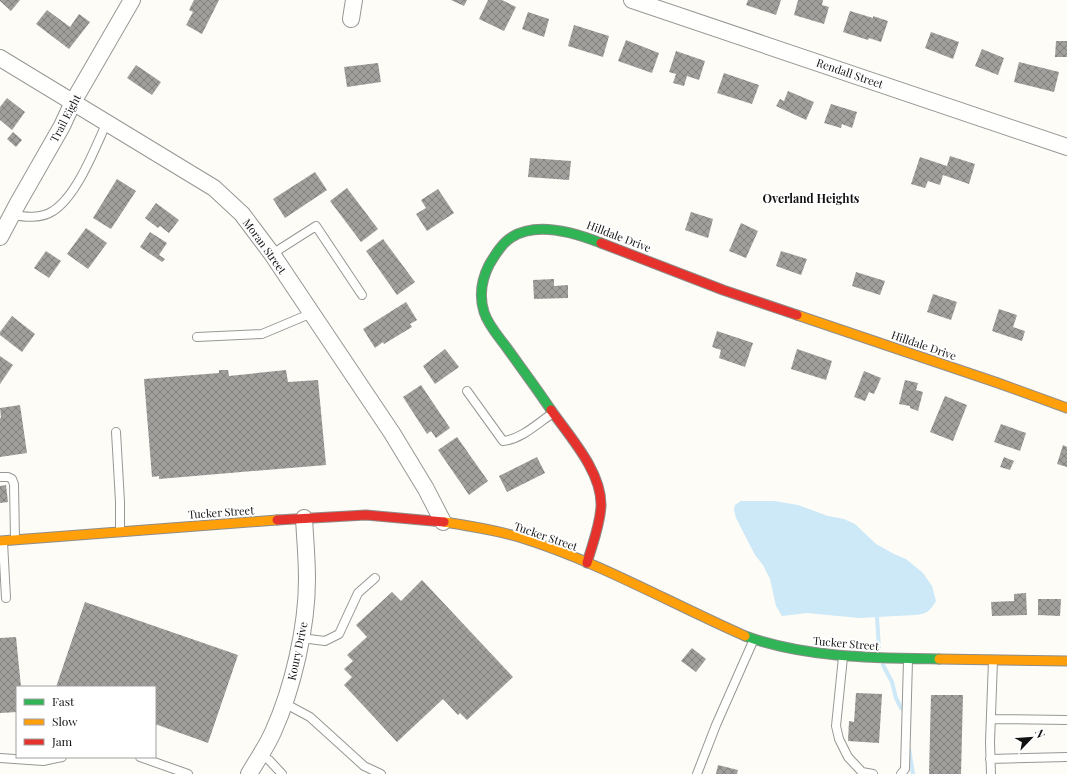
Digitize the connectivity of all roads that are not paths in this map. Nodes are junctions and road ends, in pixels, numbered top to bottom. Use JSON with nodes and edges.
{"nodes":[{"id":1,"x":132,"y":0,"type":"edge"},
{"id":2,"x":354,"y":0,"type":"edge"},
{"id":3,"x":638,"y":1,"type":"edge"},
{"id":4,"x":351,"y":18,"type":"dead end"},
{"id":5,"x":0,"y":58,"type":"edge"},
{"id":6,"x":73,"y":102,"type":"junction"},
{"id":7,"x":107,"y":122,"type":"junction"},
{"id":8,"x":1067,"y":148,"type":"edge"},
{"id":9,"x":12,"y":215,"type":"junction"},
{"id":10,"x":0,"y":237,"type":"edge"},
{"id":11,"x":272,"y":254,"type":"junction"},
{"id":12,"x":362,"y":295,"type":"dead end"},
{"id":13,"x":312,"y":313,"type":"junction"},
{"id":14,"x":197,"y":337,"type":"dead end"},
{"id":15,"x":467,"y":391,"type":"dead end"},
{"id":16,"x":1067,"y":408,"type":"edge"},
{"id":17,"x":553,"y":413,"type":"junction"},
{"id":18,"x":116,"y":432,"type":"dead end"},
{"id":19,"x":0,"y":477,"type":"edge"},
{"id":20,"x":304,"y":518,"type":"junction"},
{"id":21,"x":443,"y":522,"type":"junction"},
{"id":22,"x":120,"y":532,"type":"junction"},
{"id":23,"x":15,"y":540,"type":"junction"},
{"id":24,"x":1,"y":541,"type":"edge"},
{"id":25,"x":587,"y":563,"type":"junction"},
{"id":26,"x":375,"y":578,"type":"dead end"},
{"id":27,"x":6,"y":598,"type":"dead end"},
{"id":28,"x":301,"y":638,"type":"junction"},
{"id":29,"x":754,"y":639,"type":"junction"},
{"id":30,"x":843,"y":656,"type":"junction"},
{"id":31,"x":908,"y":659,"type":"junction"},
{"id":32,"x":993,"y":660,"type":"junction"},
{"id":33,"x":1067,"y":661,"type":"edge"},
{"id":34,"x":284,"y":703,"type":"junction"},
{"id":35,"x":991,"y":719,"type":"junction"},
{"id":36,"x":1067,"y":720,"type":"edge"},
{"id":37,"x":260,"y":755,"type":"junction"},
{"id":38,"x":1067,"y":756,"type":"edge"},
{"id":39,"x":0,"y":758,"type":"edge"},
{"id":40,"x":57,"y":758,"type":"edge"},
{"id":41,"x":143,"y":758,"type":"edge"},
{"id":42,"x":990,"y":759,"type":"junction"},
{"id":43,"x":188,"y":774,"type":"edge"},
{"id":44,"x":249,"y":774,"type":"edge"},
{"id":45,"x":282,"y":774,"type":"edge"},
{"id":46,"x":381,"y":774,"type":"edge"},
{"id":47,"x":697,"y":774,"type":"edge"},
{"id":48,"x":873,"y":774,"type":"edge"},
{"id":49,"x":901,"y":774,"type":"edge"},
{"id":50,"x":991,"y":774,"type":"edge"}],
"edges":[{"from":1,"to":6,"type":"street","name":"Trail Eight"},
{"from":2,"to":4,"type":"street"},
{"from":3,"to":8,"type":"street","name":"Rendall Street"},
{"from":5,"to":6,"type":"street","name":"Moran Street"},
{"from":6,"to":7,"type":"street","name":"Moran Street"},
{"from":6,"to":9,"type":"street","name":"Trail Eight"},
{"from":7,"to":9,"type":"lane"},
{"from":7,"to":11,"type":"street","name":"Moran Street"},
{"from":9,"to":10,"type":"street","name":"Trail Eight"},
{"from":11,"to":12,"type":"lane"},
{"from":11,"to":13,"type":"street","name":"Moran Street"},
{"from":13,"to":14,"type":"lane"},
{"from":13,"to":21,"type":"street","name":"Moran Street"},
{"from":15,"to":17,"type":"lane"},
{"from":16,"to":17,"type":"street","name":"Hilldale Drive"},
{"from":17,"to":25,"type":"street","name":"Hilldale Drive"},
{"from":18,"to":22,"type":"lane"},
{"from":19,"to":23,"type":"lane"},
{"from":20,"to":21,"type":"street","name":"Tucker Street"},
{"from":20,"to":22,"type":"street","name":"Tucker Street"},
{"from":20,"to":28,"type":"street","name":"Koury Drive"},
{"from":21,"to":25,"type":"street","name":"Tucker Street"},
{"from":22,"to":23,"type":"street","name":"Tucker Street"},
{"from":23,"to":24,"type":"street","name":"Tucker Street"},
{"from":24,"to":27,"type":"lane"},
{"from":25,"to":29,"type":"street","name":"Tucker Street"},
{"from":26,"to":28,"type":"lane"},
{"from":28,"to":34,"type":"street","name":"Koury Drive"},
{"from":29,"to":30,"type":"street","name":"Tucker Street"},
{"from":29,"to":47,"type":"lane"},
{"from":30,"to":31,"type":"street","name":"Tucker Street"},
{"from":30,"to":48,"type":"lane"},
{"from":31,"to":32,"type":"street","name":"Tucker Street"},
{"from":31,"to":49,"type":"lane"},
{"from":32,"to":33,"type":"street","name":"Tucker Street"},
{"from":32,"to":35,"type":"lane"},
{"from":34,"to":37,"type":"street","name":"Koury Drive"},
{"from":34,"to":46,"type":"lane"},
{"from":35,"to":36,"type":"lane"},
{"from":35,"to":42,"type":"lane"},
{"from":37,"to":44,"type":"street","name":"Koury Drive"},
{"from":37,"to":45,"type":"lane"},
{"from":38,"to":42,"type":"lane"},
{"from":39,"to":40,"type":"lane"},
{"from":41,"to":43,"type":"lane"},
{"from":42,"to":50,"type":"lane"}]}
